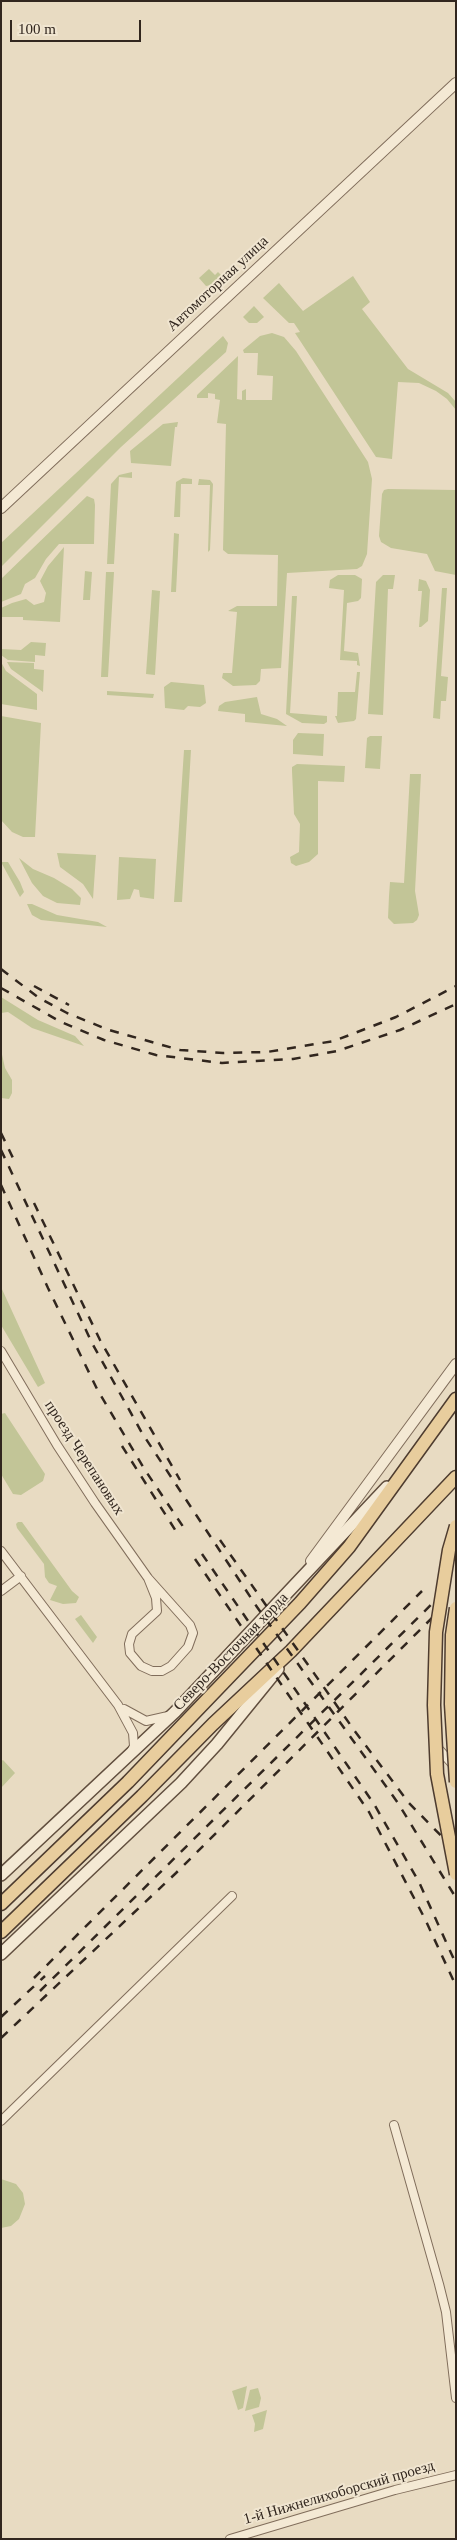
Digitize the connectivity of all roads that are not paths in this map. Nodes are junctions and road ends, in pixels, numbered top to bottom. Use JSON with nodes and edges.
{"nodes":[{"id":1,"x":456,"y":83,"type":"edge"},
{"id":2,"x":1,"y":508,"type":"edge"},
{"id":3,"x":1,"y":1351,"type":"edge"},
{"id":4,"x":456,"y":1364,"type":"edge"},
{"id":5,"x":456,"y":1399,"type":"edge"},
{"id":6,"x":411,"y":1463,"type":"junction"},
{"id":7,"x":456,"y":1477,"type":"edge"},
{"id":8,"x":456,"y":1526,"type":"edge"},
{"id":9,"x":1,"y":1551,"type":"edge"},
{"id":10,"x":20,"y":1576,"type":"junction"},
{"id":11,"x":148,"y":1578,"type":"junction"},
{"id":12,"x":1,"y":1591,"type":"edge"},
{"id":13,"x":285,"y":1595,"type":"junction"},
{"id":14,"x":456,"y":1608,"type":"edge"},
{"id":15,"x":291,"y":1651,"type":"junction"},
{"id":16,"x":118,"y":1705,"type":"junction"},
{"id":17,"x":175,"y":1712,"type":"junction"},
{"id":18,"x":437,"y":1747,"type":"dead end"},
{"id":19,"x":129,"y":1756,"type":"junction"},
{"id":20,"x":456,"y":1768,"type":"edge"},
{"id":21,"x":456,"y":1782,"type":"edge"},
{"id":22,"x":456,"y":1874,"type":"edge"},
{"id":23,"x":1,"y":1875,"type":"edge"},
{"id":24,"x":232,"y":1896,"type":"dead end"},
{"id":25,"x":1,"y":1904,"type":"edge"},
{"id":26,"x":1,"y":1932,"type":"edge"},
{"id":27,"x":1,"y":1954,"type":"edge"},
{"id":28,"x":1,"y":2122,"type":"edge"},
{"id":29,"x":394,"y":2125,"type":"dead end"},
{"id":30,"x":456,"y":2398,"type":"edge"},
{"id":31,"x":456,"y":2475,"type":"edge"},
{"id":32,"x":230,"y":2539,"type":"edge"}],
"edges":[{"from":1,"to":2,"type":"street","name":"Автомоторная улица"},
{"from":3,"to":11,"type":"street","name":"проезд Черепановых"},
{"from":4,"to":13,"type":"street"},
{"from":5,"to":6,"type":"main road","name":"Северо-Восточная хорда"},
{"from":6,"to":13,"type":"main road"},
{"from":6,"to":25,"type":"main road","name":"Северо-Восточная хорда"},
{"from":7,"to":15,"type":"main road"},
{"from":8,"to":22,"type":"main road","bridge":true},
{"from":9,"to":10,"type":"street"},
{"from":10,"to":12,"type":"street"},
{"from":10,"to":16,"type":"street"},
{"from":11,"to":11,"type":"street"},
{"from":13,"to":17,"type":"main road"},
{"from":14,"to":21,"type":"main road","bridge":true},
{"from":15,"to":26,"type":"main road"},
{"from":15,"to":27,"type":"main road"},
{"from":16,"to":17,"type":"street"},
{"from":16,"to":19,"type":"street"},
{"from":17,"to":19,"type":"main road"},
{"from":18,"to":20,"type":"street"},
{"from":19,"to":23,"type":"main road"},
{"from":24,"to":28,"type":"street"},
{"from":29,"to":30,"type":"street"},
{"from":31,"to":32,"type":"street","name":"1-й Нижнелихоборский проезд"}]}
